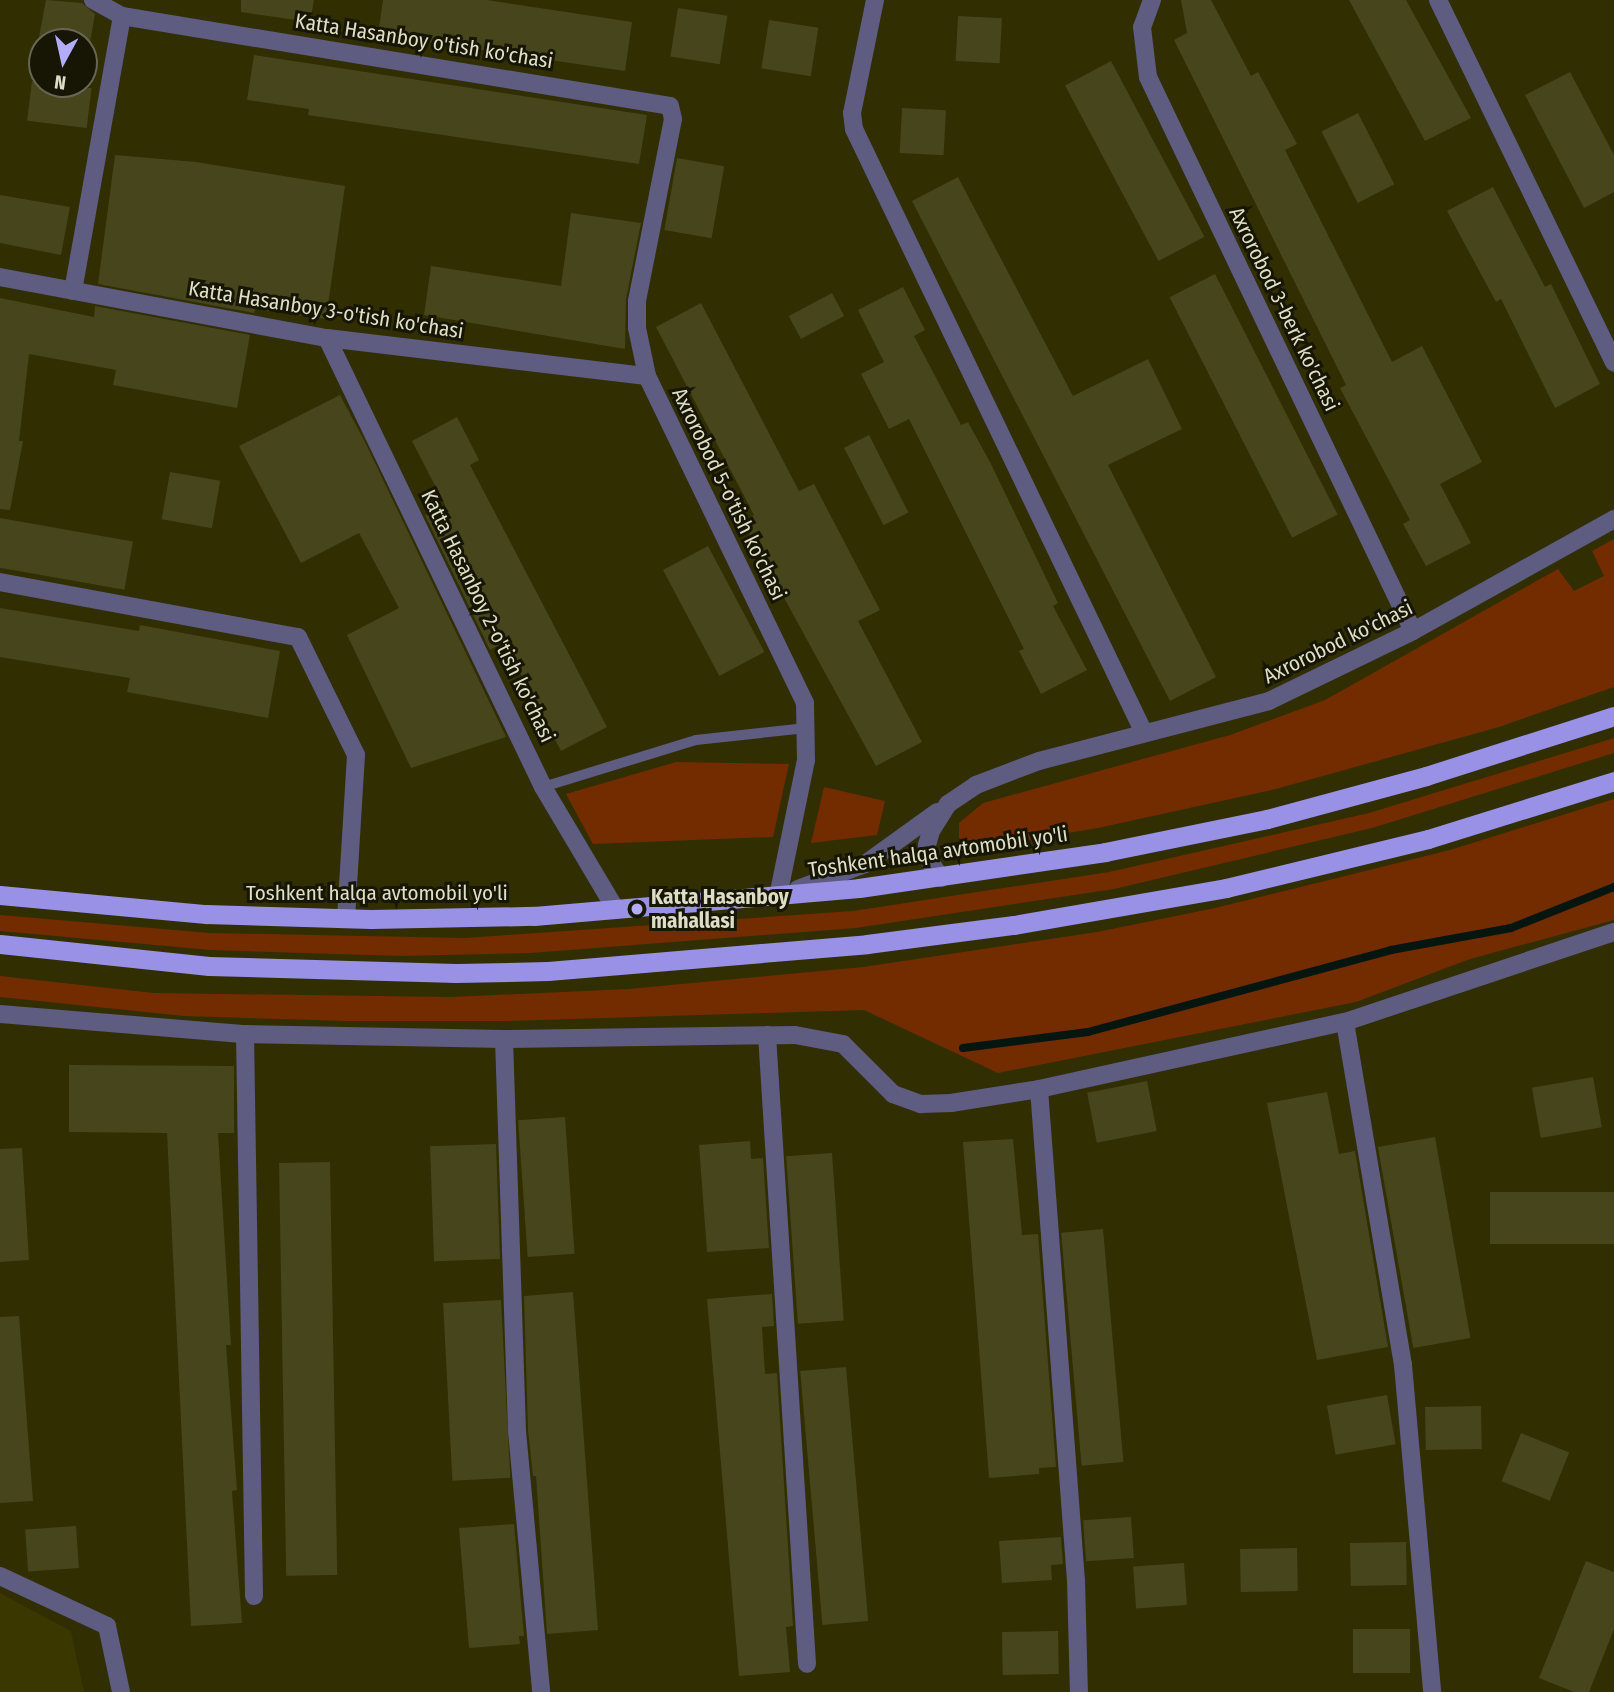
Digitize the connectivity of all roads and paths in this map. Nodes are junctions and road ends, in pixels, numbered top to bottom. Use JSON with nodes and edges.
{"nodes":[{"id":1,"x":93,"y":0,"type":"edge"},
{"id":2,"x":875,"y":0,"type":"edge"},
{"id":3,"x":1152,"y":0,"type":"edge"},
{"id":4,"x":1438,"y":0,"type":"edge"},
{"id":5,"x":122,"y":16,"type":"junction"},
{"id":6,"x":670,"y":106,"type":"joint"},
{"id":7,"x":0,"y":277,"type":"edge"},
{"id":8,"x":73,"y":291,"type":"junction"},
{"id":9,"x":327,"y":338,"type":"junction"},
{"id":10,"x":1614,"y":363,"type":"edge"},
{"id":11,"x":647,"y":376,"type":"junction"},
{"id":12,"x":1614,"y":519,"type":"edge"},
{"id":13,"x":0,"y":582,"type":"edge"},
{"id":14,"x":1413,"y":631,"type":"junction"},
{"id":15,"x":1614,"y":716,"type":"edge"},
{"id":16,"x":806,"y":728,"type":"junction"},
{"id":17,"x":1144,"y":733,"type":"junction"},
{"id":18,"x":1614,"y":781,"type":"edge"},
{"id":19,"x":542,"y":787,"type":"junction"},
{"id":20,"x":948,"y":804,"type":"junction"},
{"id":21,"x":941,"y":878,"type":"junction"},
{"id":22,"x":0,"y":895,"type":"edge"},
{"id":23,"x":778,"y":896,"type":"junction"},
{"id":24,"x":616,"y":910,"type":"junction"},
{"id":25,"x":346,"y":918,"type":"junction"},
{"id":26,"x":1614,"y":932,"type":"edge"},
{"id":27,"x":0,"y":944,"type":"edge"},
{"id":28,"x":0,"y":1014,"type":"edge"},
{"id":29,"x":1345,"y":1022,"type":"junction"},
{"id":30,"x":245,"y":1034,"type":"junction"},
{"id":31,"x":767,"y":1035,"type":"junction"},
{"id":32,"x":504,"y":1038,"type":"junction"},
{"id":33,"x":1039,"y":1089,"type":"junction"},
{"id":34,"x":0,"y":1576,"type":"edge"},
{"id":35,"x":254,"y":1596,"type":"dead end"},
{"id":36,"x":807,"y":1664,"type":"dead end"},
{"id":37,"x":121,"y":1692,"type":"edge"},
{"id":38,"x":541,"y":1692,"type":"edge"},
{"id":39,"x":1079,"y":1692,"type":"edge"},
{"id":40,"x":1432,"y":1692,"type":"edge"}],
"edges":[{"from":1,"to":5,"type":"street","name":"Katta Hasanboy o'tish ko'chasi"},
{"from":2,"to":17,"type":"street"},
{"from":3,"to":14,"type":"street","name":"Axrorobod 3-berk ko'chasi"},
{"from":4,"to":10,"type":"street"},
{"from":5,"to":6,"type":"street","name":"Katta Hasanboy o'tish ko'chasi"},
{"from":5,"to":8,"type":"street"},
{"from":6,"to":11,"type":"street","name":"Axrorobod 5-o'tish ko'chasi"},
{"from":7,"to":8,"type":"street","name":"Katta Hasanboy 3-o'tish ko'chasi"},
{"from":8,"to":9,"type":"street","name":"Katta Hasanboy 3-o'tish ko'chasi"},
{"from":9,"to":11,"type":"street","name":"Katta Hasanboy 3-o'tish ko'chasi"},
{"from":9,"to":19,"type":"street","name":"Katta Hasanboy 2-o'tish ko'chasi"},
{"from":11,"to":16,"type":"street","name":"Axrorobod 5-o'tish ko'chasi"},
{"from":12,"to":14,"type":"street","name":"Axrorobod ko'chasi"},
{"from":13,"to":25,"type":"street"},
{"from":14,"to":17,"type":"street","name":"Axrorobod ko'chasi"},
{"from":15,"to":21,"type":"highway","name":"Toshkent halqa avtomobil yo'li"},
{"from":16,"to":19,"type":"lane"},
{"from":16,"to":23,"type":"street","name":"Axrorobod 5-o'tish ko'chasi"},
{"from":17,"to":20,"type":"street","name":"Axrorobod ko'chasi"},
{"from":18,"to":27,"type":"highway"},
{"from":19,"to":24,"type":"street","name":"Katta Hasanboy 2-o'tish ko'chasi"},
{"from":20,"to":21,"type":"street","name":"Axrorobod ko'chasi"},
{"from":20,"to":23,"type":"street","name":"Axrorobod ko'chasi"},
{"from":21,"to":23,"type":"highway","name":"Toshkent halqa avtomobil yo'li"},
{"from":22,"to":25,"type":"highway","name":"Toshkent halqa avtomobil yo'li"},
{"from":23,"to":24,"type":"highway","name":"Toshkent halqa avtomobil yo'li"},
{"from":24,"to":25,"type":"highway","name":"Toshkent halqa avtomobil yo'li"},
{"from":26,"to":29,"type":"street"},
{"from":28,"to":30,"type":"street"},
{"from":29,"to":33,"type":"street"},
{"from":29,"to":40,"type":"street"},
{"from":30,"to":32,"type":"street"},
{"from":30,"to":35,"type":"street"},
{"from":31,"to":32,"type":"street"},
{"from":31,"to":33,"type":"street"},
{"from":31,"to":36,"type":"street"},
{"from":32,"to":38,"type":"street"},
{"from":33,"to":39,"type":"street"},
{"from":34,"to":37,"type":"street"}]}
